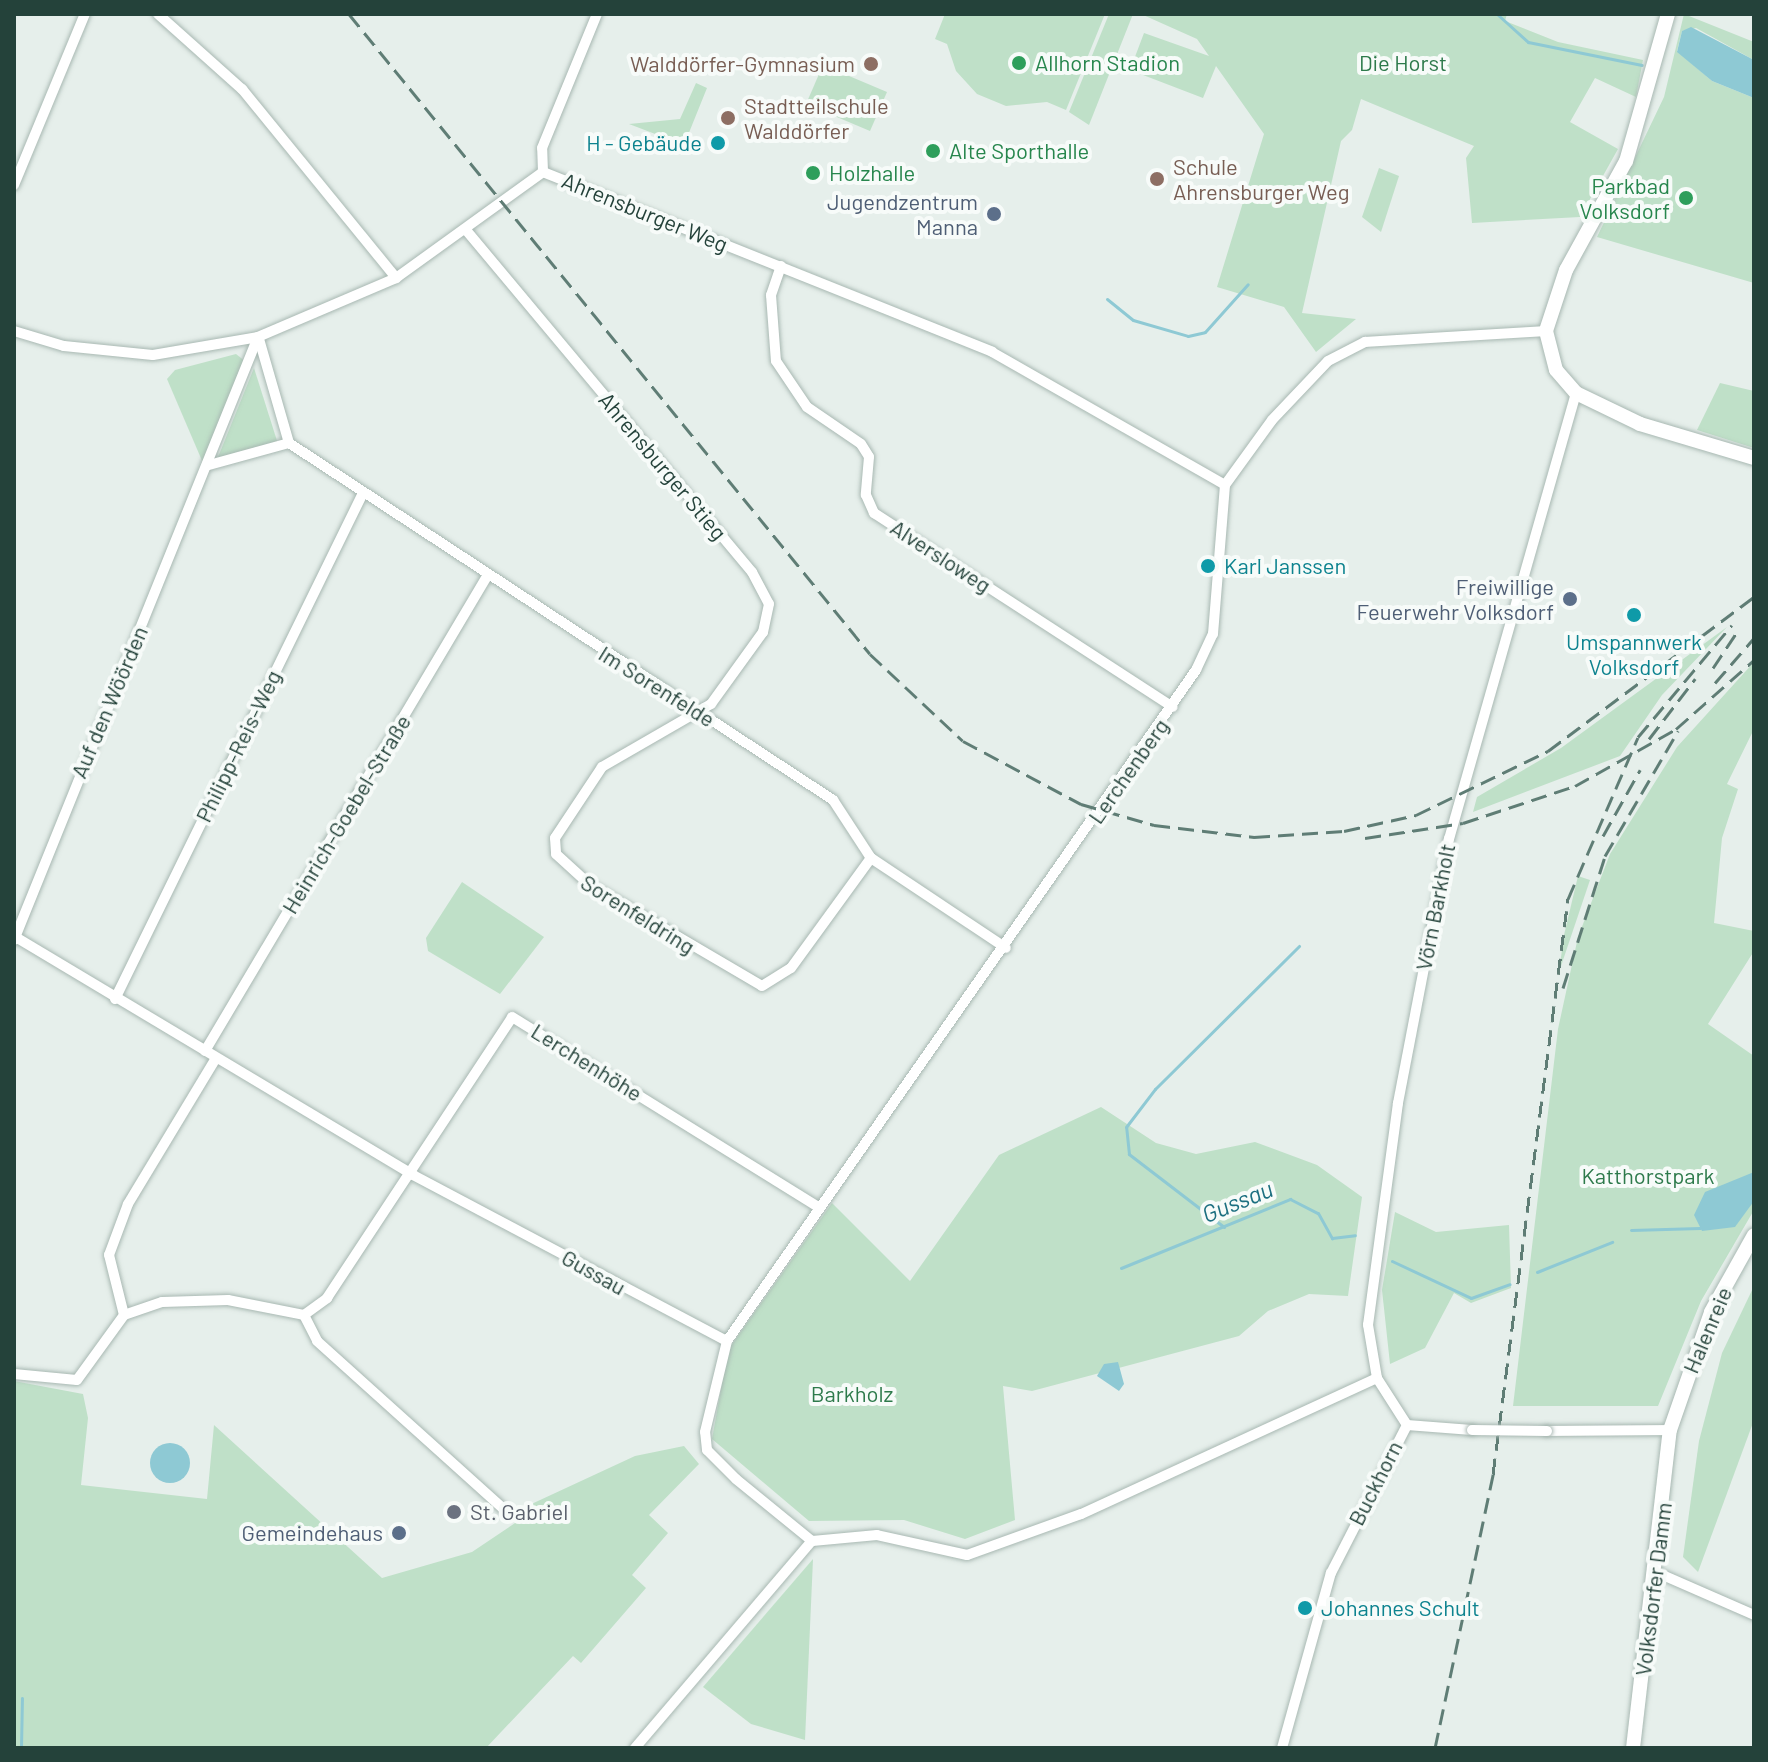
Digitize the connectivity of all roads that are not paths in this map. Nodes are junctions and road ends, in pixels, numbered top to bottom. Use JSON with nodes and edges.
{"nodes":[{"id":1,"x":85,"y":14,"type":"edge"},
{"id":2,"x":158,"y":14,"type":"edge"},
{"id":3,"x":597,"y":14,"type":"edge"},
{"id":4,"x":1668,"y":14,"type":"edge"},
{"id":5,"x":543,"y":172,"type":"junction"},
{"id":6,"x":14,"y":185,"type":"edge"},
{"id":7,"x":466,"y":230,"type":"junction"},
{"id":8,"x":781,"y":266,"type":"junction"},
{"id":9,"x":396,"y":278,"type":"junction"},
{"id":10,"x":14,"y":331,"type":"edge"},
{"id":11,"x":1546,"y":331,"type":"junction"},
{"id":12,"x":258,"y":337,"type":"junction"},
{"id":13,"x":1576,"y":393,"type":"junction"},
{"id":14,"x":289,"y":443,"type":"junction"},
{"id":15,"x":1754,"y":458,"type":"edge"},
{"id":16,"x":209,"y":465,"type":"junction"},
{"id":17,"x":1225,"y":485,"type":"junction"},
{"id":18,"x":363,"y":493,"type":"junction"},
{"id":19,"x":486,"y":578,"type":"junction"},
{"id":20,"x":1173,"y":707,"type":"junction"},
{"id":21,"x":699,"y":712,"type":"junction"},
{"id":22,"x":871,"y":858,"type":"junction"},
{"id":23,"x":14,"y":938,"type":"edge"},
{"id":24,"x":1006,"y":948,"type":"junction"},
{"id":25,"x":115,"y":999,"type":"junction"},
{"id":26,"x":205,"y":1051,"type":"junction"},
{"id":27,"x":216,"y":1058,"type":"junction"},
{"id":28,"x":413,"y":1175,"type":"junction"},
{"id":29,"x":820,"y":1208,"type":"junction"},
{"id":30,"x":1754,"y":1235,"type":"edge"},
{"id":31,"x":124,"y":1315,"type":"junction"},
{"id":32,"x":304,"y":1315,"type":"junction"},
{"id":33,"x":727,"y":1341,"type":"junction"},
{"id":34,"x":14,"y":1374,"type":"edge"},
{"id":35,"x":1377,"y":1378,"type":"junction"},
{"id":36,"x":1407,"y":1425,"type":"junction"},
{"id":37,"x":1670,"y":1430,"type":"junction"},
{"id":38,"x":505,"y":1510,"type":"dead end"},
{"id":39,"x":812,"y":1541,"type":"junction"},
{"id":40,"x":1658,"y":1573,"type":"junction"},
{"id":41,"x":1754,"y":1615,"type":"edge"},
{"id":42,"x":635,"y":1748,"type":"edge"},
{"id":43,"x":1282,"y":1748,"type":"edge"},
{"id":44,"x":1633,"y":1748,"type":"edge"}],
"edges":[{"from":1,"to":6,"type":"street"},
{"from":2,"to":9,"type":"street"},
{"from":3,"to":5,"type":"street"},
{"from":4,"to":11,"type":"street"},
{"from":5,"to":7,"type":"street","name":"Ahrensburger Weg"},
{"from":5,"to":8,"type":"street","name":"Ahrensburger Weg"},
{"from":7,"to":9,"type":"street","name":"Ahrensburger Weg"},
{"from":7,"to":21,"type":"street","name":"Ahrensburger Stieg"},
{"from":8,"to":17,"type":"street","name":"Ahrensburger Weg"},
{"from":8,"to":20,"type":"street","name":"Alversloweg"},
{"from":9,"to":12,"type":"street","name":"Ahrensburger Weg"},
{"from":10,"to":12,"type":"street","name":"Ahrensburger Weg"},
{"from":11,"to":13,"type":"street"},
{"from":11,"to":17,"type":"street"},
{"from":12,"to":14,"type":"street"},
{"from":12,"to":16,"type":"street","name":"Auf den Wöörden"},
{"from":13,"to":15,"type":"street"},
{"from":13,"to":35,"type":"street","name":"Vörn Barkholt"},
{"from":14,"to":16,"type":"street"},
{"from":14,"to":18,"type":"street","name":"Im Sorenfelde"},
{"from":16,"to":23,"type":"street","name":"Auf den Wöörden"},
{"from":17,"to":20,"type":"street","name":"Lerchenberg"},
{"from":18,"to":19,"type":"street","name":"Im Sorenfelde"},
{"from":18,"to":25,"type":"street","name":"Philipp-Reis-Weg"},
{"from":19,"to":21,"type":"street","name":"Im Sorenfelde"},
{"from":19,"to":26,"type":"street","name":"Heinrich-Goebel-Straße"},
{"from":20,"to":24,"type":"street","name":"Lerchenberg"},
{"from":21,"to":22,"type":"street","name":"Im Sorenfelde"},
{"from":21,"to":22,"type":"street","name":"Sorenfeldring"},
{"from":22,"to":24,"type":"street","name":"Im Sorenfelde"},
{"from":23,"to":25,"type":"street","name":"Gussau"},
{"from":24,"to":29,"type":"street","name":"Lerchenberg"},
{"from":25,"to":26,"type":"street","name":"Gussau"},
{"from":26,"to":27,"type":"street","name":"Gussau"},
{"from":27,"to":28,"type":"street","name":"Gussau"},
{"from":27,"to":31,"type":"street"},
{"from":28,"to":29,"type":"street","name":"Lerchenhöhe"},
{"from":28,"to":32,"type":"street"},
{"from":28,"to":33,"type":"street","name":"Gussau"},
{"from":29,"to":33,"type":"street","name":"Lerchenberg"},
{"from":30,"to":37,"type":"street","name":"Halenreie"},
{"from":31,"to":32,"type":"street"},
{"from":31,"to":34,"type":"street"},
{"from":32,"to":38,"type":"street"},
{"from":33,"to":39,"type":"street"},
{"from":35,"to":36,"type":"street","name":"Vörn Barkholt"},
{"from":35,"to":39,"type":"street"},
{"from":36,"to":37,"type":"street","name":"Buckhorn","bridge":true},
{"from":36,"to":43,"type":"street","name":"Buckhorn"},
{"from":37,"to":40,"type":"street","name":"Volksdorfer Damm"},
{"from":39,"to":42,"type":"street"},
{"from":40,"to":41,"type":"street"},
{"from":40,"to":44,"type":"street","name":"Volksdorfer Damm"}]}
